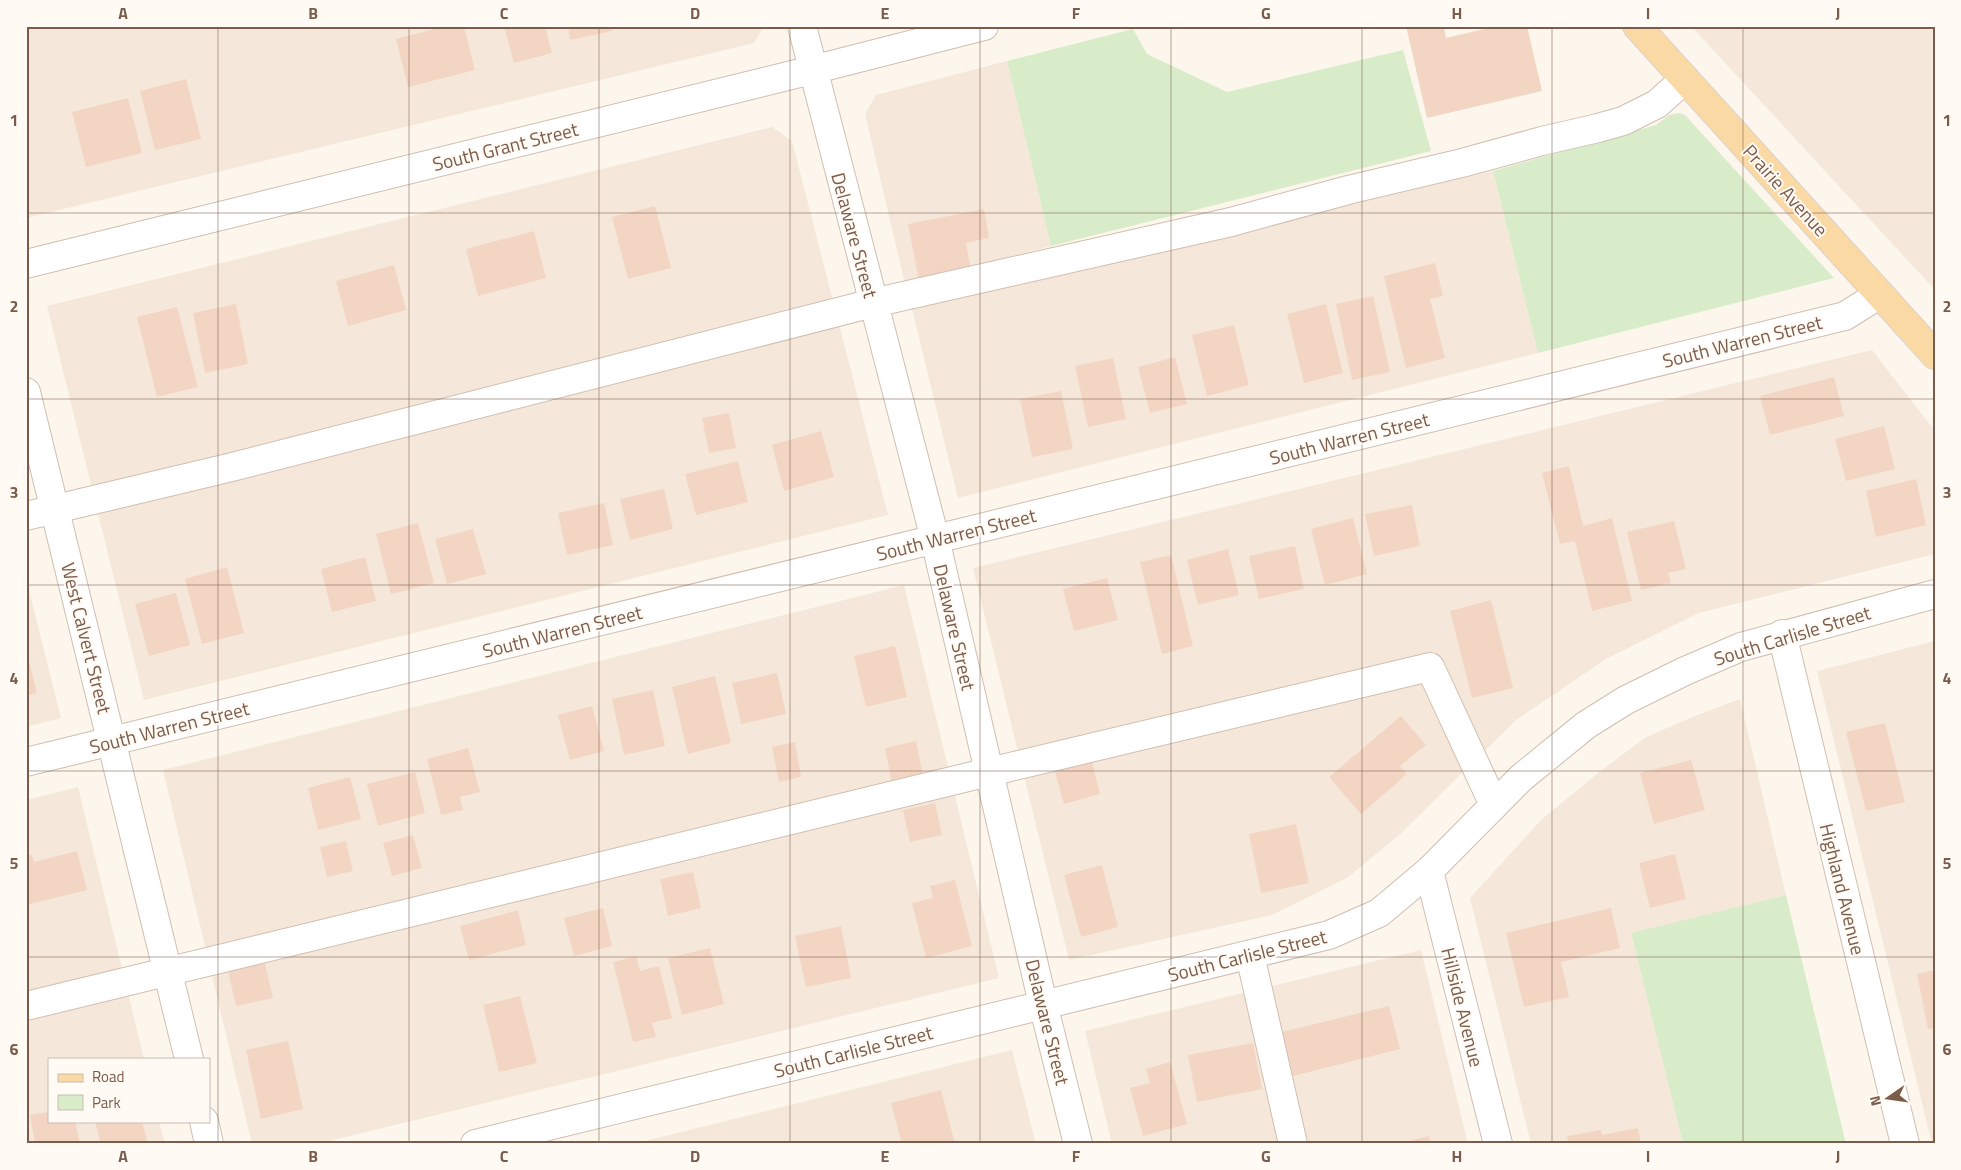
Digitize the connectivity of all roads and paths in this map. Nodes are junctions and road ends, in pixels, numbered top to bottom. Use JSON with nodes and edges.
{"nodes":[{"id":1,"x":802,"y":26,"type":"edge"},
{"id":2,"x":984,"y":26,"type":"edge"},
{"id":3,"x":1637,"y":26,"type":"edge"},
{"id":4,"x":812,"y":70,"type":"junction"},
{"id":5,"x":1684,"y":78,"type":"junction"},
{"id":6,"x":26,"y":264,"type":"edge"},
{"id":7,"x":1880,"y":294,"type":"junction"},
{"id":8,"x":873,"y":303,"type":"junction"},
{"id":9,"x":1935,"y":355,"type":"edge"},
{"id":10,"x":26,"y":392,"type":"edge"},
{"id":11,"x":56,"y":509,"type":"junction"},
{"id":12,"x":26,"y":516,"type":"edge"},
{"id":13,"x":935,"y":539,"type":"junction"},
{"id":14,"x":1935,"y":594,"type":"edge"},
{"id":15,"x":1782,"y":634,"type":"junction"},
{"id":16,"x":112,"y":741,"type":"junction"},
{"id":17,"x":26,"y":762,"type":"edge"},
{"id":18,"x":989,"y":772,"type":"junction"},
{"id":19,"x":1494,"y":805,"type":"junction"},
{"id":20,"x":1429,"y":871,"type":"junction"},
{"id":21,"x":1250,"y":956,"type":"junction"},
{"id":22,"x":168,"y":971,"type":"junction"},
{"id":23,"x":1043,"y":1004,"type":"junction"},
{"id":24,"x":26,"y":1006,"type":"edge"},
{"id":25,"x":189,"y":1058,"type":"edge"},
{"id":26,"x":204,"y":1122,"type":"edge"},
{"id":27,"x":209,"y":1144,"type":"edge"},
{"id":28,"x":475,"y":1144,"type":"edge"},
{"id":29,"x":1078,"y":1144,"type":"edge"},
{"id":30,"x":1293,"y":1144,"type":"edge"},
{"id":31,"x":1498,"y":1144,"type":"edge"},
{"id":32,"x":1905,"y":1144,"type":"edge"}],
"edges":[{"from":1,"to":4,"type":"street","name":"Delaware Street"},
{"from":2,"to":4,"type":"street","name":"South Grant Street"},
{"from":3,"to":5,"type":"main road","name":"Prairie Avenue"},
{"from":4,"to":6,"type":"street","name":"South Grant Street"},
{"from":4,"to":8,"type":"street","name":"Delaware Street"},
{"from":5,"to":7,"type":"main road","name":"Prairie Avenue"},
{"from":5,"to":8,"type":"street"},
{"from":7,"to":9,"type":"main road","name":"Prairie Avenue"},
{"from":7,"to":13,"type":"street","name":"South Warren Street"},
{"from":8,"to":11,"type":"street"},
{"from":8,"to":13,"type":"street","name":"Delaware Street"},
{"from":10,"to":11,"type":"street","name":"West Calvert Street"},
{"from":11,"to":12,"type":"street"},
{"from":11,"to":16,"type":"street","name":"West Calvert Street"},
{"from":13,"to":16,"type":"street","name":"South Warren Street"},
{"from":13,"to":18,"type":"street","name":"Delaware Street"},
{"from":14,"to":15,"type":"street","name":"South Carlisle Street"},
{"from":15,"to":19,"type":"street","name":"South Carlisle Street"},
{"from":15,"to":32,"type":"street","name":"Highland Avenue"},
{"from":16,"to":17,"type":"street","name":"South Warren Street"},
{"from":16,"to":22,"type":"street","name":"West Calvert Street"},
{"from":18,"to":19,"type":"street"},
{"from":18,"to":22,"type":"street"},
{"from":18,"to":23,"type":"street","name":"Delaware Street"},
{"from":19,"to":20,"type":"street","name":"South Carlisle Street"},
{"from":20,"to":21,"type":"street","name":"South Carlisle Street"},
{"from":20,"to":31,"type":"street","name":"Hillside Avenue"},
{"from":21,"to":23,"type":"street","name":"South Carlisle Street"},
{"from":21,"to":30,"type":"street"},
{"from":22,"to":24,"type":"street"},
{"from":22,"to":25,"type":"street","name":"West Calvert Street"},
{"from":23,"to":28,"type":"street","name":"South Carlisle Street"},
{"from":23,"to":29,"type":"street","name":"Delaware Street"},
{"from":26,"to":27,"type":"street"}]}
